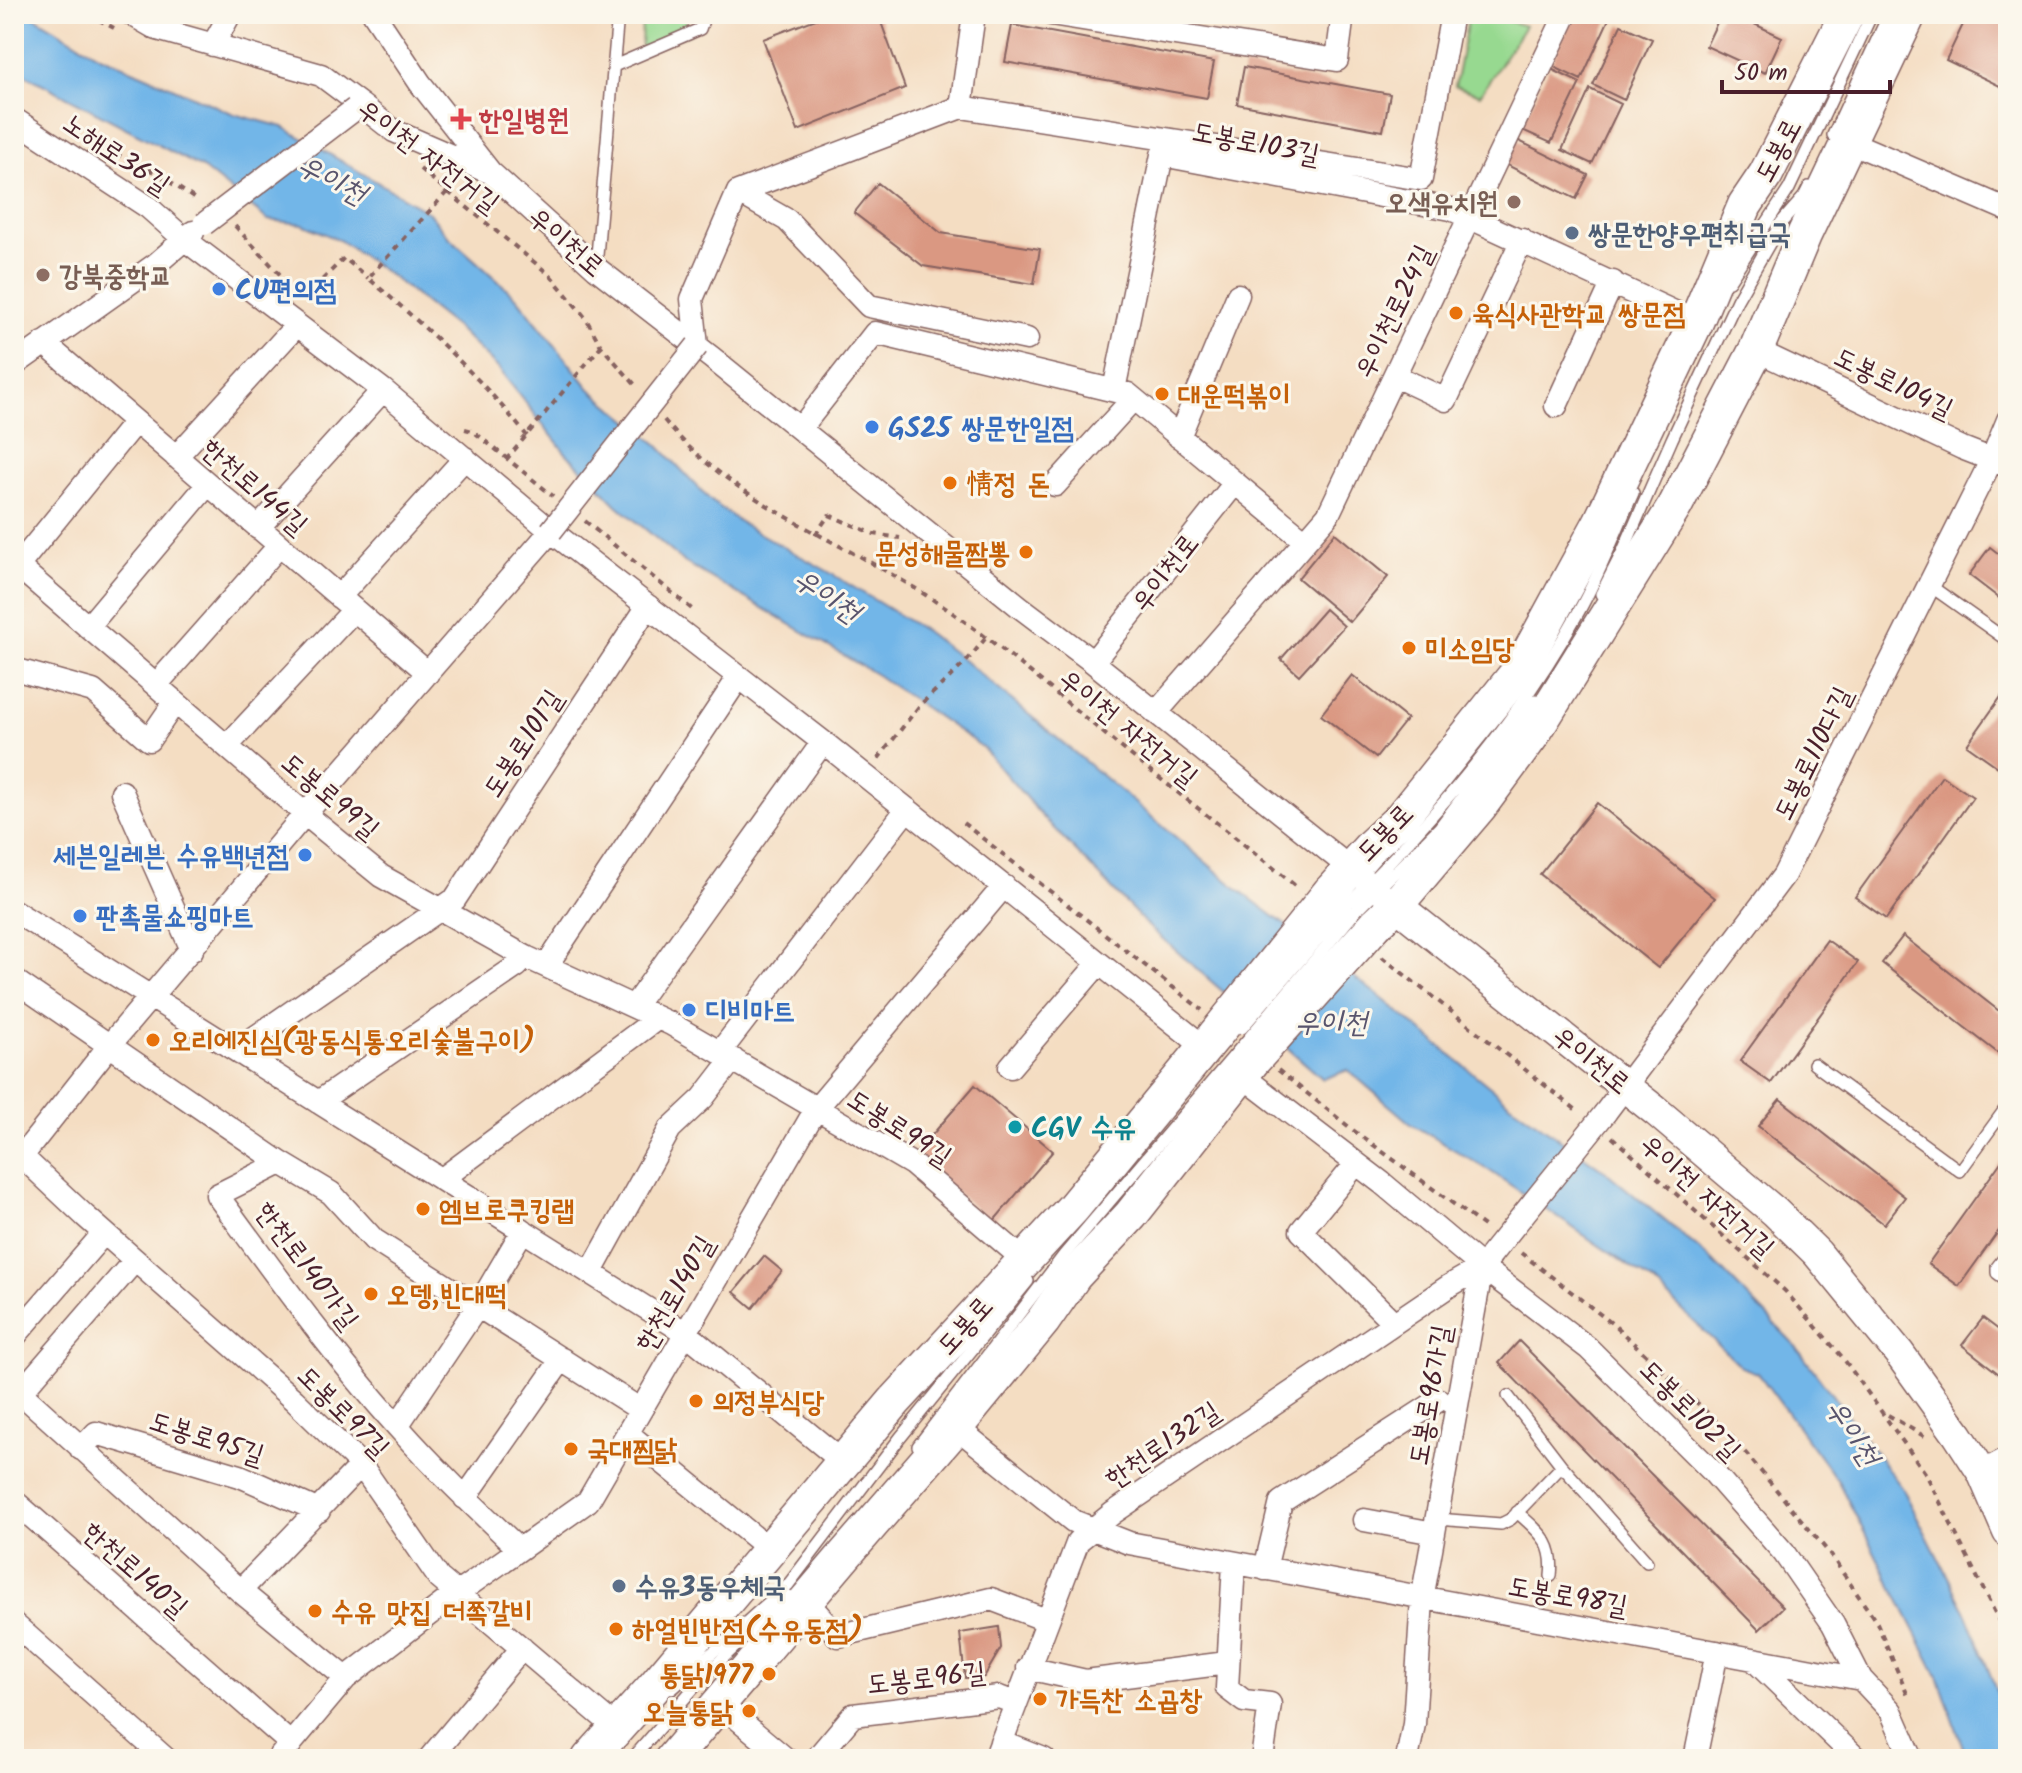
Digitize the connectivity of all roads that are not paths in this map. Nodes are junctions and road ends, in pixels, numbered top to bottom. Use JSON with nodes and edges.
{"nodes":[{"id":1,"x":230,"y":14,"type":"edge"},
{"id":2,"x":374,"y":14,"type":"edge"},
{"id":3,"x":618,"y":14,"type":"edge"},
{"id":4,"x":705,"y":14,"type":"edge"},
{"id":5,"x":974,"y":14,"type":"edge"},
{"id":6,"x":1051,"y":14,"type":"edge"},
{"id":7,"x":1343,"y":14,"type":"edge"},
{"id":8,"x":1452,"y":14,"type":"edge"},
{"id":9,"x":1566,"y":14,"type":"edge"},
{"id":10,"x":1847,"y":14,"type":"edge"},
{"id":11,"x":1872,"y":14,"type":"edge"},
{"id":12,"x":1889,"y":14,"type":"edge"},
{"id":13,"x":1909,"y":14,"type":"edge"},
{"id":14,"x":123,"y":21,"type":"edge"},
{"id":15,"x":213,"y":45,"type":"junction"},
{"id":16,"x":614,"y":66,"type":"junction"},
{"id":17,"x":358,"y":107,"type":"junction"},
{"id":18,"x":961,"y":107,"type":"junction"},
{"id":19,"x":14,"y":119,"type":"edge"},
{"id":20,"x":1840,"y":142,"type":"junction"},
{"id":21,"x":1817,"y":169,"type":"dead end"},
{"id":22,"x":490,"y":172,"type":"junction"},
{"id":23,"x":738,"y":192,"type":"junction"},
{"id":24,"x":2008,"y":210,"type":"edge"},
{"id":25,"x":1472,"y":217,"type":"junction"},
{"id":26,"x":184,"y":239,"type":"junction"},
{"id":27,"x":1522,"y":240,"type":"junction"},
{"id":28,"x":596,"y":268,"type":"junction"},
{"id":29,"x":1613,"y":282,"type":"junction"},
{"id":30,"x":1724,"y":292,"type":"dead end"},
{"id":31,"x":1238,"y":295,"type":"dead end"},
{"id":32,"x":297,"y":325,"type":"junction"},
{"id":33,"x":1703,"y":326,"type":"junction"},
{"id":34,"x":1027,"y":339,"type":"dead end"},
{"id":35,"x":44,"y":343,"type":"junction"},
{"id":36,"x":697,"y":346,"type":"junction"},
{"id":37,"x":1756,"y":350,"type":"junction"},
{"id":38,"x":14,"y":365,"type":"edge"},
{"id":39,"x":1395,"y":376,"type":"junction"},
{"id":40,"x":383,"y":390,"type":"junction"},
{"id":41,"x":1124,"y":394,"type":"junction"},
{"id":42,"x":1556,"y":406,"type":"dead end"},
{"id":43,"x":2008,"y":420,"type":"edge"},
{"id":44,"x":135,"y":422,"type":"junction"},
{"id":45,"x":800,"y":429,"type":"junction"},
{"id":46,"x":1179,"y":437,"type":"junction"},
{"id":47,"x":176,"y":457,"type":"junction"},
{"id":48,"x":465,"y":458,"type":"junction"},
{"id":49,"x":1999,"y":463,"type":"edge"},
{"id":50,"x":1235,"y":483,"type":"junction"},
{"id":51,"x":1637,"y":483,"type":"dead end"},
{"id":52,"x":208,"y":484,"type":"junction"},
{"id":53,"x":1055,"y":485,"type":"dead end"},
{"id":54,"x":258,"y":528,"type":"junction"},
{"id":55,"x":551,"y":531,"type":"junction"},
{"id":56,"x":1304,"y":540,"type":"junction"},
{"id":57,"x":279,"y":546,"type":"junction"},
{"id":58,"x":16,"y":564,"type":"edge"},
{"id":59,"x":1929,"y":585,"type":"junction"},
{"id":60,"x":347,"y":604,"type":"junction"},
{"id":61,"x":648,"y":606,"type":"junction"},
{"id":62,"x":88,"y":627,"type":"junction"},
{"id":63,"x":2008,"y":641,"type":"edge"},
{"id":64,"x":1093,"y":662,"type":"junction"},
{"id":65,"x":14,"y":669,"type":"edge"},
{"id":66,"x":428,"y":673,"type":"junction"},
{"id":67,"x":739,"y":677,"type":"junction"},
{"id":68,"x":156,"y":685,"type":"junction"},
{"id":69,"x":175,"y":702,"type":"junction"},
{"id":70,"x":1156,"y":713,"type":"junction"},
{"id":71,"x":823,"y":742,"type":"junction"},
{"id":72,"x":227,"y":746,"type":"junction"},
{"id":73,"x":122,"y":792,"type":"dead end"},
{"id":74,"x":907,"y":809,"type":"junction"},
{"id":75,"x":305,"y":814,"type":"junction"},
{"id":76,"x":1004,"y":886,"type":"junction"},
{"id":77,"x":1358,"y":902,"type":"junction"},
{"id":78,"x":441,"y":908,"type":"junction"},
{"id":79,"x":14,"y":911,"type":"edge"},
{"id":80,"x":192,"y":950,"type":"junction"},
{"id":81,"x":536,"y":961,"type":"junction"},
{"id":82,"x":1099,"y":963,"type":"junction"},
{"id":83,"x":14,"y":980,"type":"edge"},
{"id":84,"x":151,"y":999,"type":"junction"},
{"id":85,"x":634,"y":1006,"type":"junction"},
{"id":86,"x":658,"y":1018,"type":"junction"},
{"id":87,"x":109,"y":1046,"type":"junction"},
{"id":88,"x":241,"y":1054,"type":"junction"},
{"id":89,"x":726,"y":1055,"type":"junction"},
{"id":90,"x":1225,"y":1056,"type":"junction"},
{"id":91,"x":1814,"y":1064,"type":"dead end"},
{"id":92,"x":1010,"y":1067,"type":"dead end"},
{"id":93,"x":1626,"y":1086,"type":"junction"},
{"id":94,"x":1180,"y":1098,"type":"dead end"},
{"id":95,"x":318,"y":1102,"type":"junction"},
{"id":96,"x":2008,"y":1105,"type":"edge"},
{"id":97,"x":816,"y":1109,"type":"junction"},
{"id":98,"x":17,"y":1157,"type":"edge"},
{"id":99,"x":281,"y":1163,"type":"junction"},
{"id":100,"x":1356,"y":1164,"type":"junction"},
{"id":101,"x":442,"y":1179,"type":"junction"},
{"id":102,"x":523,"y":1230,"type":"junction"},
{"id":103,"x":104,"y":1233,"type":"junction"},
{"id":104,"x":2008,"y":1253,"type":"edge"},
{"id":105,"x":135,"y":1260,"type":"junction"},
{"id":106,"x":1024,"y":1260,"type":"junction"},
{"id":107,"x":1486,"y":1262,"type":"junction"},
{"id":108,"x":591,"y":1272,"type":"junction"},
{"id":109,"x":2008,"y":1281,"type":"edge"},
{"id":110,"x":477,"y":1304,"type":"junction"},
{"id":111,"x":1394,"y":1323,"type":"junction"},
{"id":112,"x":686,"y":1333,"type":"junction"},
{"id":113,"x":14,"y":1337,"type":"edge"},
{"id":114,"x":562,"y":1359,"type":"junction"},
{"id":115,"x":17,"y":1390,"type":"edge"},
{"id":116,"x":1508,"y":1396,"type":"dead end"},
{"id":117,"x":1439,"y":1400,"type":"dead end"},
{"id":118,"x":641,"y":1410,"type":"junction"},
{"id":119,"x":397,"y":1426,"type":"junction"},
{"id":120,"x":956,"y":1427,"type":"junction"},
{"id":121,"x":627,"y":1433,"type":"junction"},
{"id":122,"x":81,"y":1449,"type":"junction"},
{"id":123,"x":911,"y":1455,"type":"dead end"},
{"id":124,"x":843,"y":1462,"type":"junction"},
{"id":125,"x":361,"y":1465,"type":"junction"},
{"id":126,"x":1995,"y":1465,"type":"edge"},
{"id":127,"x":1562,"y":1466,"type":"junction"},
{"id":128,"x":465,"y":1498,"type":"junction"},
{"id":129,"x":14,"y":1501,"type":"edge"},
{"id":130,"x":319,"y":1511,"type":"junction"},
{"id":131,"x":1517,"y":1512,"type":"junction"},
{"id":132,"x":1364,"y":1520,"type":"dead end"},
{"id":133,"x":1435,"y":1526,"type":"junction"},
{"id":134,"x":1091,"y":1530,"type":"junction"},
{"id":135,"x":2008,"y":1532,"type":"edge"},
{"id":136,"x":835,"y":1544,"type":"dead end"},
{"id":137,"x":519,"y":1549,"type":"junction"},
{"id":138,"x":769,"y":1549,"type":"junction"},
{"id":139,"x":1647,"y":1562,"type":"dead end"},
{"id":140,"x":1234,"y":1563,"type":"junction"},
{"id":141,"x":1265,"y":1569,"type":"junction"},
{"id":142,"x":1551,"y":1576,"type":"dead end"},
{"id":143,"x":240,"y":1591,"type":"junction"},
{"id":144,"x":458,"y":1593,"type":"junction"},
{"id":145,"x":1422,"y":1599,"type":"junction"},
{"id":146,"x":806,"y":1601,"type":"junction"},
{"id":147,"x":1046,"y":1620,"type":"junction"},
{"id":148,"x":14,"y":1624,"type":"edge"},
{"id":149,"x":522,"y":1648,"type":"junction"},
{"id":150,"x":1717,"y":1652,"type":"junction"},
{"id":151,"x":1753,"y":1659,"type":"junction"},
{"id":152,"x":1227,"y":1663,"type":"junction"},
{"id":153,"x":1028,"y":1668,"type":"junction"},
{"id":154,"x":346,"y":1678,"type":"junction"},
{"id":155,"x":1861,"y":1679,"type":"junction"},
{"id":156,"x":659,"y":1701,"type":"dead end"},
{"id":157,"x":719,"y":1703,"type":"junction"},
{"id":158,"x":1015,"y":1703,"type":"junction"},
{"id":159,"x":616,"y":1728,"type":"junction"},
{"id":160,"x":998,"y":1750,"type":"edge"},
{"id":161,"x":284,"y":1752,"type":"edge"},
{"id":162,"x":166,"y":1759,"type":"edge"},
{"id":163,"x":429,"y":1759,"type":"edge"},
{"id":164,"x":589,"y":1759,"type":"edge"},
{"id":165,"x":632,"y":1759,"type":"edge"},
{"id":166,"x":672,"y":1759,"type":"edge"},
{"id":167,"x":786,"y":1759,"type":"edge"},
{"id":168,"x":816,"y":1759,"type":"edge"},
{"id":169,"x":1044,"y":1759,"type":"edge"},
{"id":170,"x":1262,"y":1759,"type":"edge"},
{"id":171,"x":1407,"y":1759,"type":"edge"},
{"id":172,"x":1696,"y":1759,"type":"edge"},
{"id":173,"x":1857,"y":1759,"type":"edge"},
{"id":174,"x":1912,"y":1759,"type":"edge"}],
"edges":[{"from":1,"to":15,"type":"street"},
{"from":2,"to":22,"type":"street","name":"우이천로"},
{"from":3,"to":16,"type":"lane"},
{"from":4,"to":16,"type":"lane"},
{"from":5,"to":18,"type":"street"},
{"from":6,"to":7,"type":"street"},
{"from":8,"to":18,"type":"street"},
{"from":9,"to":25,"type":"street","name":"우이천로24길"},
{"from":10,"to":33,"type":"main road","name":"도봉로"},
{"from":11,"to":30,"type":"lane"},
{"from":12,"to":20,"type":"lane"},
{"from":13,"to":20,"type":"main road","name":"도봉로"},
{"from":14,"to":15,"type":"street"},
{"from":15,"to":17,"type":"street"},
{"from":16,"to":28,"type":"lane"},
{"from":17,"to":22,"type":"street"},
{"from":17,"to":26,"type":"street","bridge":true},
{"from":18,"to":23,"type":"street"},
{"from":19,"to":26,"type":"street","name":"노해로36길"},
{"from":20,"to":24,"type":"street"},
{"from":20,"to":37,"type":"main road","name":"도봉로"},
{"from":21,"to":77,"type":"lane"},
{"from":22,"to":28,"type":"street","name":"우이천로"},
{"from":23,"to":34,"type":"street"},
{"from":23,"to":36,"type":"street"},
{"from":25,"to":27,"type":"street","name":"도봉로103길"},
{"from":25,"to":39,"type":"street","name":"우이천로24길"},
{"from":25,"to":41,"type":"street","name":"도봉로103길"},
{"from":26,"to":32,"type":"street"},
{"from":26,"to":35,"type":"street"},
{"from":27,"to":29,"type":"street","name":"도봉로103길"},
{"from":27,"to":39,"type":"street"},
{"from":28,"to":36,"type":"street","name":"우이천로"},
{"from":29,"to":33,"type":"street","name":"도봉로103길"},
{"from":29,"to":42,"type":"street"},
{"from":31,"to":46,"type":"street"},
{"from":32,"to":40,"type":"street"},
{"from":32,"to":47,"type":"street"},
{"from":33,"to":77,"type":"main road","name":"도봉로"},
{"from":35,"to":38,"type":"street"},
{"from":35,"to":44,"type":"street","name":"한천로144길"},
{"from":36,"to":45,"type":"street","name":"우이천로"},
{"from":36,"to":55,"type":"street","bridge":true},
{"from":37,"to":49,"type":"street","name":"도봉로104길"},
{"from":37,"to":77,"type":"main road","name":"도봉로"},
{"from":39,"to":56,"type":"street","name":"우이천로24길"},
{"from":40,"to":48,"type":"street"},
{"from":40,"to":54,"type":"street"},
{"from":41,"to":45,"type":"street"},
{"from":41,"to":46,"type":"street"},
{"from":41,"to":53,"type":"street"},
{"from":43,"to":49,"type":"street","name":"도봉로110다길"},
{"from":44,"to":47,"type":"street","name":"한천로144길"},
{"from":44,"to":58,"type":"street","name":"도봉로99길"},
{"from":45,"to":64,"type":"street","name":"우이천로"},
{"from":46,"to":50,"type":"street"},
{"from":47,"to":52,"type":"street","name":"한천로144길"},
{"from":48,"to":55,"type":"street"},
{"from":48,"to":60,"type":"street"},
{"from":49,"to":59,"type":"street","name":"도봉로110다길"},
{"from":50,"to":56,"type":"street"},
{"from":50,"to":64,"type":"street","name":"우이천로"},
{"from":51,"to":77,"type":"lane"},
{"from":52,"to":54,"type":"street","name":"한천로144길"},
{"from":52,"to":62,"type":"street"},
{"from":54,"to":57,"type":"street","name":"한천로144길"},
{"from":55,"to":61,"type":"street"},
{"from":55,"to":66,"type":"street"},
{"from":56,"to":70,"type":"street","name":"우이천로24길"},
{"from":57,"to":60,"type":"street","name":"한천로144길"},
{"from":57,"to":68,"type":"street"},
{"from":58,"to":62,"type":"street","name":"도봉로99길"},
{"from":59,"to":63,"type":"lane"},
{"from":59,"to":93,"type":"street","name":"도봉로110다길"},
{"from":60,"to":66,"type":"street","name":"한천로144길"},
{"from":60,"to":72,"type":"street"},
{"from":61,"to":67,"type":"street"},
{"from":61,"to":78,"type":"street","name":"도봉로101길"},
{"from":62,"to":68,"type":"street","name":"도봉로99길"},
{"from":64,"to":70,"type":"street","name":"우이천로"},
{"from":65,"to":69,"type":"street"},
{"from":66,"to":75,"type":"street"},
{"from":67,"to":71,"type":"street"},
{"from":67,"to":81,"type":"street"},
{"from":68,"to":69,"type":"street","name":"도봉로99길"},
{"from":69,"to":72,"type":"street","name":"도봉로99길"},
{"from":70,"to":77,"type":"street","name":"우이천로"},
{"from":71,"to":74,"type":"street"},
{"from":71,"to":85,"type":"street"},
{"from":72,"to":75,"type":"street","name":"도봉로99길"},
{"from":73,"to":80,"type":"street"},
{"from":74,"to":76,"type":"street"},
{"from":74,"to":89,"type":"street"},
{"from":75,"to":78,"type":"street","name":"도봉로99길"},
{"from":75,"to":80,"type":"street"},
{"from":76,"to":82,"type":"street"},
{"from":76,"to":97,"type":"street","name":"한천로140길"},
{"from":77,"to":90,"type":"main road","bridge":true},
{"from":77,"to":90,"type":"main road","name":"도봉로","bridge":true},
{"from":77,"to":93,"type":"street","name":"우이천로"},
{"from":78,"to":81,"type":"street","name":"도봉로99길"},
{"from":78,"to":88,"type":"street"},
{"from":79,"to":84,"type":"street"},
{"from":80,"to":84,"type":"street"},
{"from":81,"to":85,"type":"street","name":"도봉로99길"},
{"from":81,"to":95,"type":"street"},
{"from":82,"to":90,"type":"street"},
{"from":82,"to":92,"type":"street"},
{"from":83,"to":87,"type":"street","name":"한천로140가길"},
{"from":84,"to":87,"type":"street"},
{"from":84,"to":88,"type":"street"},
{"from":85,"to":86,"type":"street","name":"도봉로99길"},
{"from":86,"to":89,"type":"street","name":"도봉로99길"},
{"from":86,"to":101,"type":"street"},
{"from":87,"to":98,"type":"street"},
{"from":87,"to":99,"type":"street","name":"한천로140가길"},
{"from":88,"to":95,"type":"street"},
{"from":89,"to":97,"type":"street","name":"도봉로99길"},
{"from":89,"to":108,"type":"street"},
{"from":90,"to":100,"type":"street","name":"도봉로102길"},
{"from":90,"to":106,"type":"main road","name":"도봉로"},
{"from":90,"to":120,"type":"main road","name":"도봉로"},
{"from":90,"to":123,"type":"lane"},
{"from":91,"to":96,"type":"lane"},
{"from":93,"to":107,"type":"street","name":"도봉로110다길","bridge":true},
{"from":93,"to":126,"type":"street","name":"우이천로"},
{"from":94,"to":156,"type":"lane"},
{"from":95,"to":101,"type":"street"},
{"from":97,"to":106,"type":"street","name":"도봉로99길"},
{"from":97,"to":112,"type":"street","name":"한천로140길"},
{"from":98,"to":103,"type":"street","name":"도봉로97길"},
{"from":99,"to":110,"type":"street","name":"한천로140가길"},
{"from":99,"to":119,"type":"street","name":"한천로140가길"},
{"from":100,"to":107,"type":"street","name":"도봉로102길"},
{"from":100,"to":111,"type":"street"},
{"from":101,"to":102,"type":"street"},
{"from":102,"to":108,"type":"street"},
{"from":102,"to":110,"type":"street"},
{"from":103,"to":105,"type":"street","name":"도봉로97길"},
{"from":103,"to":113,"type":"street"},
{"from":104,"to":109,"type":"lane"},
{"from":105,"to":115,"type":"street"},
{"from":105,"to":125,"type":"street","name":"도봉로97길"},
{"from":106,"to":124,"type":"main road","name":"도봉로"},
{"from":107,"to":111,"type":"street","name":"한천로132길"},
{"from":107,"to":133,"type":"street","name":"도봉로96가길"},
{"from":107,"to":155,"type":"street","name":"도봉로102길"},
{"from":108,"to":112,"type":"street"},
{"from":110,"to":114,"type":"street","name":"한천로140가길"},
{"from":110,"to":119,"type":"street"},
{"from":111,"to":134,"type":"street","name":"한천로132길"},
{"from":112,"to":118,"type":"street","name":"한천로140길"},
{"from":112,"to":124,"type":"street"},
{"from":114,"to":118,"type":"street","name":"한천로140가길"},
{"from":114,"to":128,"type":"street"},
{"from":115,"to":122,"type":"street","name":"한천로140길"},
{"from":116,"to":127,"type":"lane"},
{"from":117,"to":141,"type":"street"},
{"from":118,"to":121,"type":"street","name":"한천로140길"},
{"from":119,"to":128,"type":"street","name":"한천로140가길"},
{"from":120,"to":134,"type":"street","name":"도봉로98길"},
{"from":120,"to":146,"type":"main road","name":"도봉로"},
{"from":121,"to":137,"type":"street","name":"한천로140길"},
{"from":121,"to":138,"type":"street"},
{"from":122,"to":130,"type":"street","name":"도봉로95길"},
{"from":122,"to":143,"type":"street","name":"한천로140길"},
{"from":124,"to":138,"type":"main road","name":"도봉로"},
{"from":125,"to":130,"type":"street"},
{"from":125,"to":144,"type":"street","name":"도봉로97길"},
{"from":126,"to":135,"type":"street","name":"우이천로"},
{"from":127,"to":131,"type":"lane"},
{"from":127,"to":139,"type":"lane"},
{"from":128,"to":137,"type":"street","name":"한천로140가길"},
{"from":129,"to":161,"type":"street","name":"한천로140길"},
{"from":130,"to":143,"type":"street"},
{"from":131,"to":133,"type":"lane"},
{"from":131,"to":142,"type":"lane"},
{"from":132,"to":133,"type":"street"},
{"from":133,"to":145,"type":"street","name":"도봉로96가길"},
{"from":134,"to":140,"type":"street","name":"도봉로98길"},
{"from":134,"to":147,"type":"street","name":"한천로132길"},
{"from":136,"to":165,"type":"lane"},
{"from":137,"to":144,"type":"street","name":"한천로140길"},
{"from":138,"to":159,"type":"main road","name":"도봉로"},
{"from":140,"to":141,"type":"street","name":"도봉로98길"},
{"from":140,"to":152,"type":"street"},
{"from":141,"to":145,"type":"street","name":"도봉로98길"},
{"from":143,"to":154,"type":"street","name":"한천로140길"},
{"from":144,"to":149,"type":"street","name":"도봉로97길"},
{"from":144,"to":154,"type":"street","name":"한천로140길"},
{"from":145,"to":150,"type":"street","name":"도봉로98길"},
{"from":145,"to":171,"type":"street","name":"도봉로96가길"},
{"from":146,"to":147,"type":"street"},
{"from":146,"to":157,"type":"main road","name":"도봉로"},
{"from":147,"to":153,"type":"street","name":"한천로132길"},
{"from":148,"to":162,"type":"street"},
{"from":149,"to":159,"type":"street","name":"도봉로97길"},
{"from":149,"to":163,"type":"street"},
{"from":150,"to":151,"type":"street","name":"도봉로98길"},
{"from":150,"to":172,"type":"street"},
{"from":151,"to":155,"type":"street","name":"도봉로98길"},
{"from":151,"to":173,"type":"street"},
{"from":152,"to":153,"type":"street"},
{"from":152,"to":170,"type":"street"},
{"from":153,"to":158,"type":"street","name":"한천로132길"},
{"from":154,"to":161,"type":"street","name":"한천로140길"},
{"from":155,"to":174,"type":"street","name":"도봉로102길"},
{"from":157,"to":166,"type":"main road","name":"도봉로"},
{"from":157,"to":167,"type":"street"},
{"from":158,"to":160,"type":"street","name":"한천로132길"},
{"from":158,"to":168,"type":"street","name":"도봉로96길"},
{"from":159,"to":164,"type":"main road","name":"도봉로"},
{"from":160,"to":169,"type":"street","name":"한천로132길"}]}
